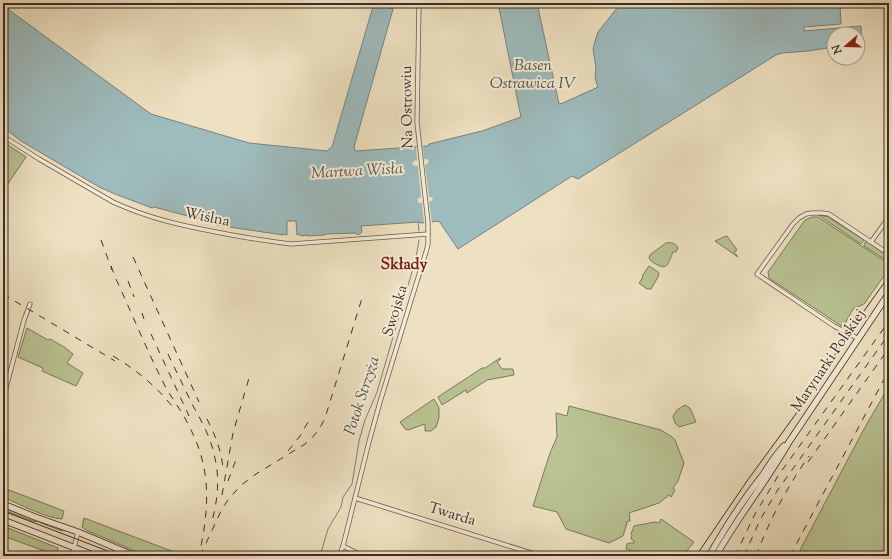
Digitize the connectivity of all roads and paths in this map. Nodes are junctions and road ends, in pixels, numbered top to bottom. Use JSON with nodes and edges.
{"nodes":[{"id":1,"x":419,"y":3,"type":"edge"},
{"id":2,"x":3,"y":136,"type":"edge"},
{"id":3,"x":889,"y":217,"type":"edge"},
{"id":4,"x":428,"y":234,"type":"junction"},
{"id":5,"x":871,"y":242,"type":"junction"},
{"id":6,"x":889,"y":254,"type":"edge"},
{"id":7,"x":889,"y":293,"type":"edge"},
{"id":8,"x":30,"y":304,"type":"dead end"},
{"id":9,"x":859,"y":339,"type":"junction"},
{"id":10,"x":3,"y":399,"type":"edge"},
{"id":11,"x":355,"y":498,"type":"junction"},
{"id":12,"x":746,"y":501,"type":"junction"},
{"id":13,"x":3,"y":504,"type":"edge"},
{"id":14,"x":3,"y":520,"type":"edge"},
{"id":15,"x":78,"y":532,"type":"junction"},
{"id":16,"x":343,"y":546,"type":"junction"},
{"id":17,"x":75,"y":548,"type":"junction"},
{"id":18,"x":72,"y":556,"type":"edge"},
{"id":19,"x":96,"y":556,"type":"edge"},
{"id":20,"x":135,"y":556,"type":"edge"},
{"id":21,"x":339,"y":556,"type":"edge"},
{"id":22,"x":363,"y":556,"type":"edge"},
{"id":23,"x":539,"y":556,"type":"edge"},
{"id":24,"x":709,"y":556,"type":"edge"},
{"id":25,"x":716,"y":556,"type":"edge"}],
"edges":[{"from":1,"to":4,"type":"street","name":"Na Ostrowiu"},
{"from":2,"to":4,"type":"street","name":"Wiślna"},
{"from":3,"to":5,"type":"street"},
{"from":4,"to":11,"type":"street","name":"Swojska"},
{"from":5,"to":6,"type":"street"},
{"from":5,"to":9,"type":"street"},
{"from":7,"to":9,"type":"main road","name":"Marynarki Polskiej"},
{"from":8,"to":10,"type":"street"},
{"from":9,"to":12,"type":"main road","name":"Marynarki Polskiej"},
{"from":11,"to":16,"type":"street","name":"Swojska"},
{"from":11,"to":23,"type":"street","name":"Twarda"},
{"from":12,"to":24,"type":"main road","name":"Marynarki Polskiej"},
{"from":12,"to":25,"type":"main road","name":"Marynarki Polskiej"},
{"from":13,"to":15,"type":"main road"},
{"from":14,"to":17,"type":"main road"},
{"from":15,"to":17,"type":"street"},
{"from":15,"to":20,"type":"main road"},
{"from":16,"to":21,"type":"street","name":"Swojska"},
{"from":16,"to":22,"type":"street"},
{"from":17,"to":18,"type":"street"},
{"from":17,"to":19,"type":"main road"}]}
